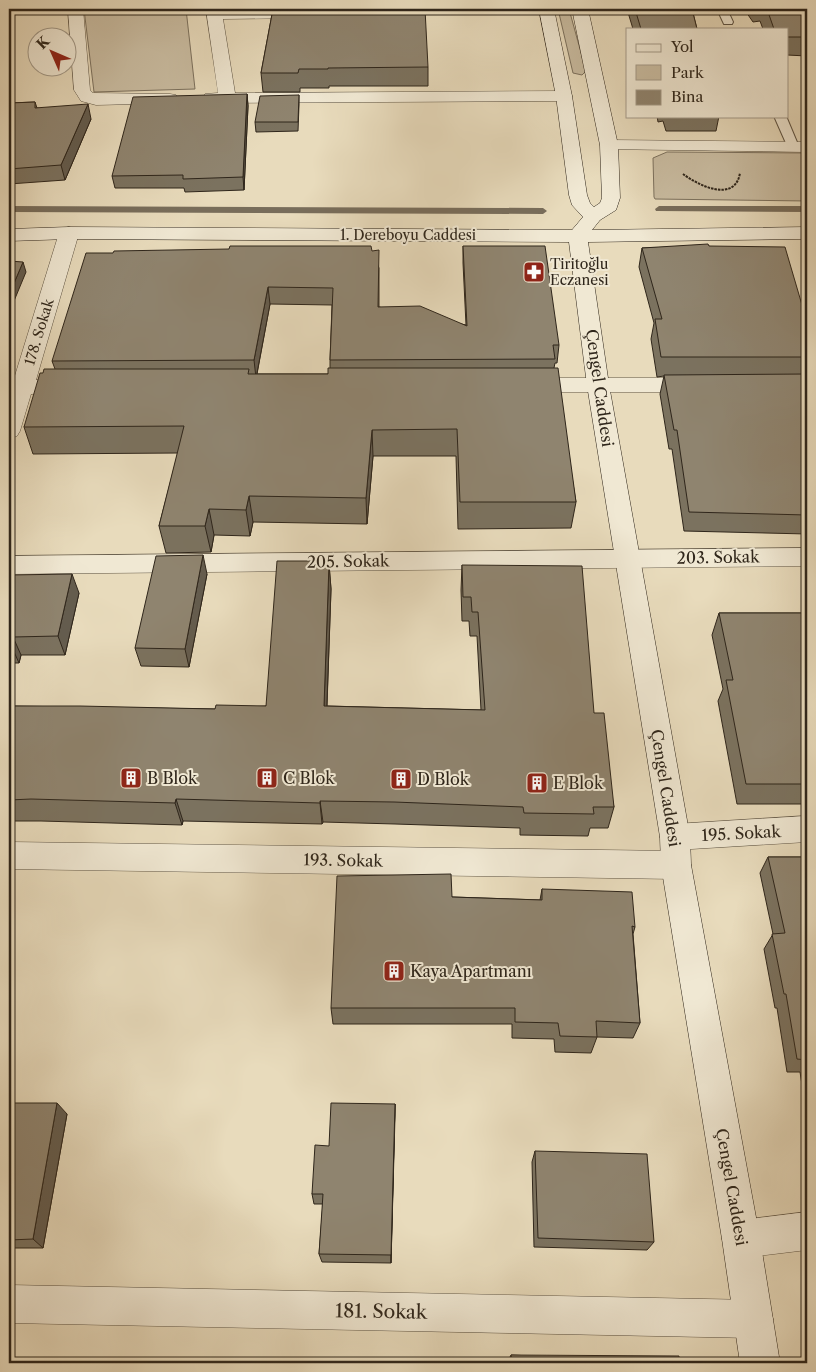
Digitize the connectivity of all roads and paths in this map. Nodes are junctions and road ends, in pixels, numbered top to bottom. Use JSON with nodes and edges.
{"nodes":[{"id":1,"x":75,"y":9,"type":"edge"},
{"id":2,"x":449,"y":9,"type":"edge"},
{"id":3,"x":546,"y":9,"type":"edge"},
{"id":4,"x":580,"y":9,"type":"edge"},
{"id":5,"x":722,"y":9,"type":"edge"},
{"id":6,"x":371,"y":11,"type":"edge"},
{"id":7,"x":215,"y":12,"type":"edge"},
{"id":8,"x":323,"y":12,"type":"edge"},
{"id":9,"x":728,"y":22,"type":"dead end"},
{"id":10,"x":564,"y":96,"type":"junction"},
{"id":11,"x":227,"y":98,"type":"junction"},
{"id":12,"x":781,"y":118,"type":"edge"},
{"id":13,"x":609,"y":145,"type":"junction"},
{"id":14,"x":800,"y":147,"type":"edge"},
{"id":15,"x":739,"y":170,"type":"dead end"},
{"id":16,"x":690,"y":173,"type":"dead end"},
{"id":17,"x":590,"y":216,"type":"junction"},
{"id":18,"x":69,"y":233,"type":"junction"},
{"id":19,"x":807,"y":233,"type":"edge"},
{"id":20,"x":9,"y":235,"type":"edge"},
{"id":21,"x":508,"y":385,"type":"edge"},
{"id":22,"x":598,"y":385,"type":"junction"},
{"id":23,"x":718,"y":385,"type":"edge"},
{"id":24,"x":92,"y":386,"type":"edge"},
{"id":25,"x":22,"y":387,"type":"junction"},
{"id":26,"x":9,"y":431,"type":"edge"},
{"id":27,"x":807,"y":556,"type":"edge"},
{"id":28,"x":628,"y":558,"type":"junction"},
{"id":29,"x":9,"y":565,"type":"edge"},
{"id":30,"x":807,"y":829,"type":"edge"},
{"id":31,"x":676,"y":851,"type":"junction"},
{"id":32,"x":9,"y":855,"type":"edge"},
{"id":33,"x":807,"y":1231,"type":"edge"},
{"id":34,"x":741,"y":1240,"type":"junction"},
{"id":35,"x":9,"y":1304,"type":"edge"},
{"id":36,"x":754,"y":1319,"type":"junction"},
{"id":37,"x":760,"y":1363,"type":"edge"}],
"edges":[{"from":1,"to":11,"type":"street"},
{"from":2,"to":6,"type":"street"},
{"from":3,"to":10,"type":"street","name":"Çengel Caddesi"},
{"from":4,"to":13,"type":"street","name":"Çengel Caddesi"},
{"from":5,"to":9,"type":"lane"},
{"from":7,"to":8,"type":"street"},
{"from":7,"to":11,"type":"street"},
{"from":10,"to":11,"type":"street"},
{"from":10,"to":17,"type":"street","name":"Çengel Caddesi"},
{"from":12,"to":14,"type":"lane"},
{"from":13,"to":14,"type":"street"},
{"from":13,"to":17,"type":"street","name":"Çengel Caddesi"},
{"from":15,"to":16,"type":"path"},
{"from":17,"to":18,"type":"street","name":"1. Dereboyu Caddesi"},
{"from":17,"to":19,"type":"street","name":"1. Dereboyu Caddesi"},
{"from":17,"to":22,"type":"street","name":"Çengel Caddesi"},
{"from":18,"to":20,"type":"street","name":"1. Dereboyu Caddesi"},
{"from":18,"to":25,"type":"street","name":"178. Sokak"},
{"from":21,"to":22,"type":"street"},
{"from":22,"to":23,"type":"street"},
{"from":22,"to":28,"type":"street","name":"Çengel Caddesi"},
{"from":24,"to":25,"type":"street"},
{"from":25,"to":26,"type":"street","name":"178. Sokak"},
{"from":27,"to":28,"type":"street","name":"203. Sokak"},
{"from":28,"to":29,"type":"street","name":"205. Sokak"},
{"from":28,"to":31,"type":"street","name":"Çengel Caddesi"},
{"from":30,"to":31,"type":"street","name":"195. Sokak"},
{"from":31,"to":32,"type":"street","name":"193. Sokak"},
{"from":31,"to":34,"type":"street","name":"Çengel Caddesi"},
{"from":33,"to":34,"type":"street"},
{"from":34,"to":36,"type":"street","name":"Çengel Caddesi"},
{"from":35,"to":36,"type":"street","name":"181. Sokak"},
{"from":36,"to":37,"type":"street","name":"Çengel Caddesi"}]}
